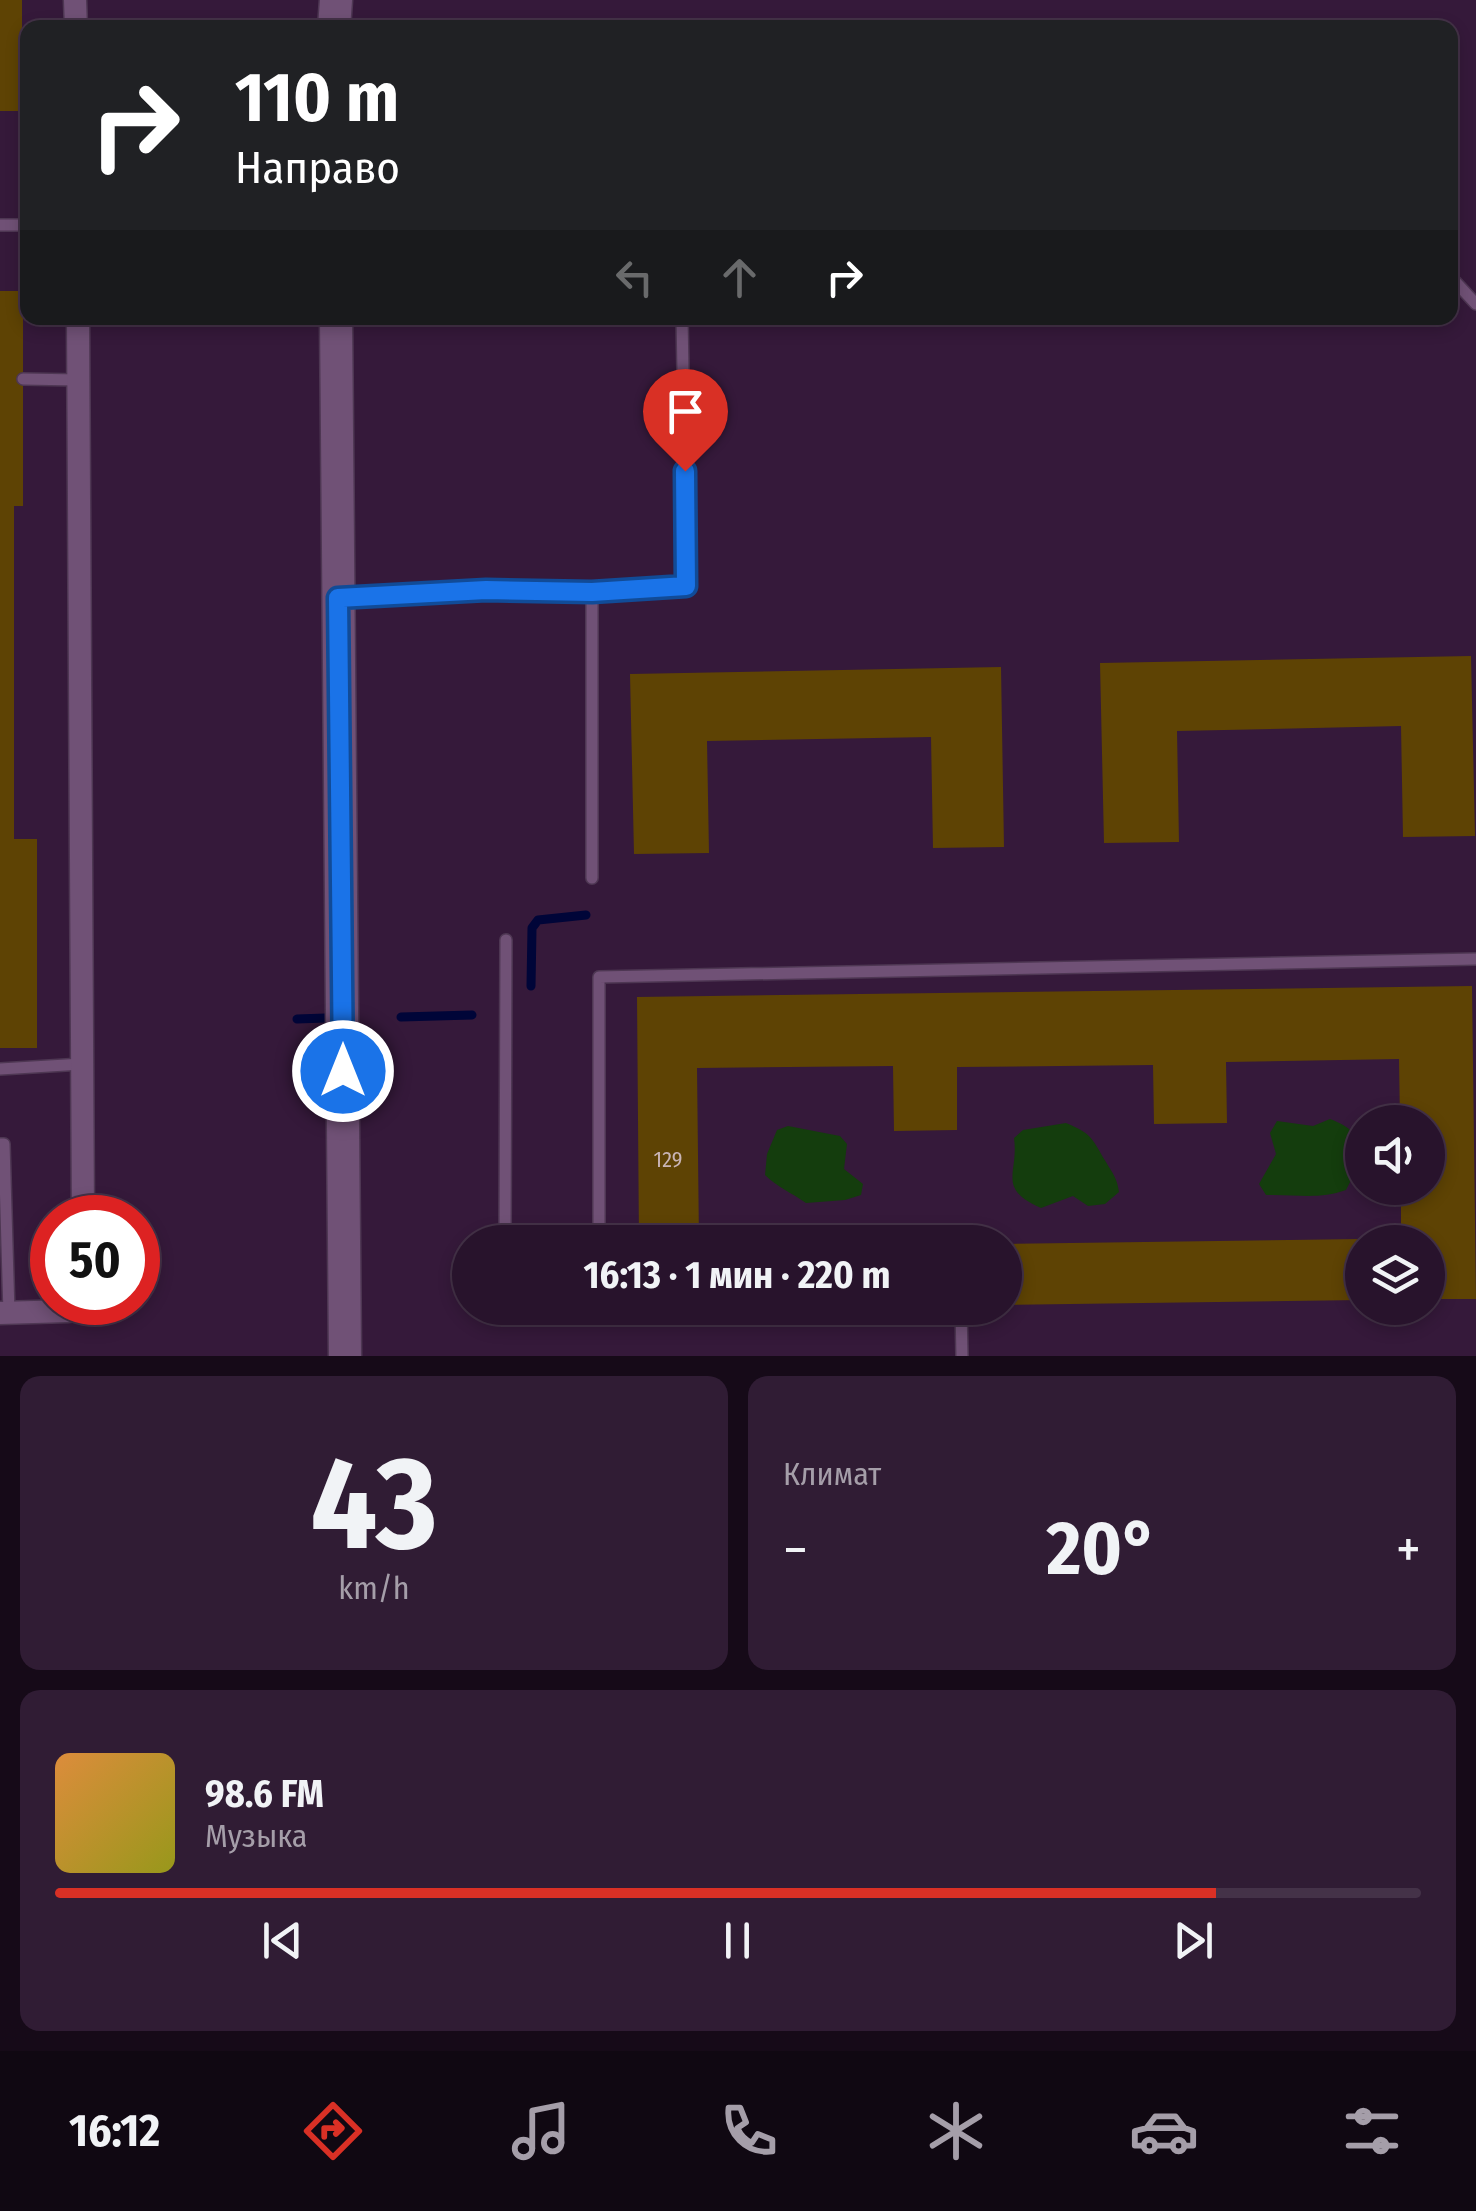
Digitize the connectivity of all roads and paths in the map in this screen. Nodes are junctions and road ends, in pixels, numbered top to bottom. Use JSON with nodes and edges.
{"nodes":[{"id":1,"x":1458,"y":285,"type":"edge"},
{"id":2,"x":1476,"y":304,"type":"edge"},
{"id":3,"x":78,"y":325,"type":"edge"},
{"id":4,"x":336,"y":325,"type":"edge"},
{"id":5,"x":682,"y":325,"type":"edge"},
{"id":6,"x":23,"y":379,"type":"dead end"},
{"id":7,"x":78,"y":380,"type":"junction"},
{"id":8,"x":592,"y":592,"type":"junction"},
{"id":9,"x":338,"y":598,"type":"junction"},
{"id":10,"x":592,"y":878,"type":"dead end"},
{"id":11,"x":506,"y":940,"type":"dead end"},
{"id":12,"x":1476,"y":959,"type":"edge"},
{"id":13,"x":82,"y":1064,"type":"junction"},
{"id":14,"x":0,"y":1069,"type":"edge"},
{"id":15,"x":0,"y":1144,"type":"edge"},
{"id":16,"x":83,"y":1195,"type":"edge"},
{"id":17,"x":505,"y":1225,"type":"edge"},
{"id":18,"x":599,"y":1225,"type":"edge"},
{"id":19,"x":30,"y":1312,"type":"edge"},
{"id":20,"x":5,"y":1313,"type":"edge"},
{"id":21,"x":961,"y":1325,"type":"edge"},
{"id":22,"x":345,"y":1356,"type":"edge"},
{"id":23,"x":962,"y":1356,"type":"edge"}],
"edges":[{"from":1,"to":2,"type":"lane"},
{"from":3,"to":7,"type":"street"},
{"from":4,"to":9,"type":"main road"},
{"from":5,"to":8,"type":"lane"},
{"from":6,"to":7,"type":"lane"},
{"from":7,"to":13,"type":"street"},
{"from":8,"to":9,"type":"lane"},
{"from":8,"to":10,"type":"lane"},
{"from":9,"to":22,"type":"main road"},
{"from":11,"to":17,"type":"lane"},
{"from":12,"to":18,"type":"lane"},
{"from":13,"to":14,"type":"lane"},
{"from":13,"to":16,"type":"street"},
{"from":15,"to":20,"type":"lane"},
{"from":19,"to":20,"type":"street"},
{"from":21,"to":23,"type":"lane"}]}
